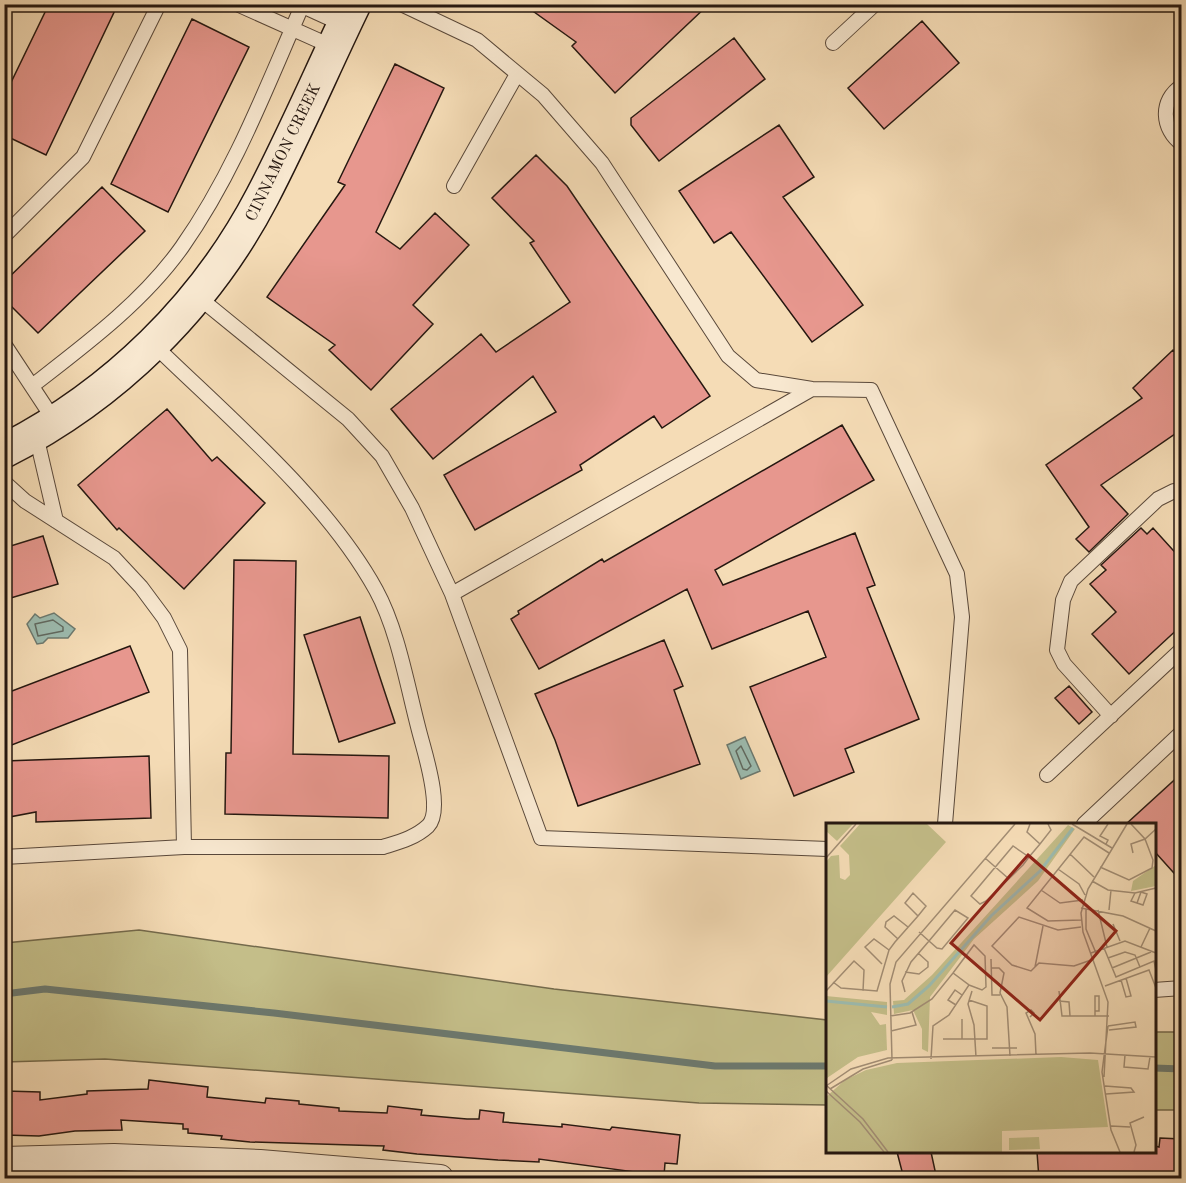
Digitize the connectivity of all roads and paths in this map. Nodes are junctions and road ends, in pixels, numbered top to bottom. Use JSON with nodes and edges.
{"nodes":[{"id":1,"x":7,"y":4,"type":"edge"},
{"id":2,"x":159,"y":4,"type":"edge"},
{"id":3,"x":237,"y":4,"type":"edge"},
{"id":4,"x":401,"y":4,"type":"edge"},
{"id":5,"x":875,"y":4,"type":"edge"},
{"id":6,"x":300,"y":5,"type":"edge"},
{"id":7,"x":4,"y":9,"type":"edge"},
{"id":8,"x":344,"y":26,"type":"edge"},
{"id":9,"x":292,"y":29,"type":"junction"},
{"id":10,"x":833,"y":43,"type":"dead end"},
{"id":11,"x":517,"y":74,"type":"junction"},
{"id":12,"x":1182,"y":86,"type":"edge"},
{"id":13,"x":1182,"y":144,"type":"edge"},
{"id":14,"x":454,"y":186,"type":"dead end"},
{"id":15,"x":4,"y":236,"type":"edge"},
{"id":16,"x":197,"y":296,"type":"junction"},
{"id":17,"x":4,"y":344,"type":"edge"},
{"id":18,"x":153,"y":344,"type":"junction"},
{"id":19,"x":32,"y":386,"type":"junction"},
{"id":20,"x":812,"y":388,"type":"junction"},
{"id":21,"x":46,"y":429,"type":"junction"},
{"id":22,"x":4,"y":451,"type":"edge"},
{"id":23,"x":4,"y":482,"type":"edge"},
{"id":24,"x":1182,"y":492,"type":"edge"},
{"id":25,"x":56,"y":521,"type":"junction"},
{"id":26,"x":452,"y":594,"type":"junction"},
{"id":27,"x":1182,"y":650,"type":"edge"},
{"id":28,"x":1111,"y":716,"type":"junction"},
{"id":29,"x":1182,"y":732,"type":"edge"},
{"id":30,"x":1047,"y":775,"type":"dead end"},
{"id":31,"x":945,"y":823,"type":"edge"},
{"id":32,"x":1086,"y":823,"type":"edge"},
{"id":33,"x":184,"y":847,"type":"junction"},
{"id":34,"x":826,"y":849,"type":"edge"},
{"id":35,"x":4,"y":857,"type":"edge"},
{"id":36,"x":1182,"y":988,"type":"edge"},
{"id":37,"x":1156,"y":990,"type":"edge"},
{"id":38,"x":6,"y":1166,"type":"edge"},
{"id":39,"x":314,"y":1173,"type":"edge"},
{"id":40,"x":440,"y":1179,"type":"edge"}],
"edges":[{"from":1,"to":7,"type":"lane"},
{"from":2,"to":15,"type":"lane"},
{"from":3,"to":9,"type":"lane"},
{"from":4,"to":11,"type":"lane"},
{"from":5,"to":10,"type":"lane"},
{"from":6,"to":8,"type":"lane"},
{"from":6,"to":9,"type":"lane"},
{"from":8,"to":9,"type":"lane"},
{"from":8,"to":16,"type":"street","name":"CINNAMON CREEK"},
{"from":9,"to":19,"type":"lane"},
{"from":11,"to":14,"type":"lane"},
{"from":11,"to":20,"type":"lane"},
{"from":12,"to":13,"type":"lane"},
{"from":16,"to":18,"type":"street","name":"CINNAMON CREEK"},
{"from":16,"to":26,"type":"lane"},
{"from":17,"to":19,"type":"lane"},
{"from":18,"to":21,"type":"street","name":"CINNAMON CREEK"},
{"from":18,"to":33,"type":"lane"},
{"from":19,"to":21,"type":"lane"},
{"from":20,"to":26,"type":"lane"},
{"from":20,"to":31,"type":"lane"},
{"from":21,"to":22,"type":"street","name":"CINNAMON CREEK"},
{"from":21,"to":25,"type":"lane"},
{"from":23,"to":25,"type":"lane"},
{"from":24,"to":28,"type":"lane"},
{"from":25,"to":33,"type":"lane"},
{"from":26,"to":34,"type":"lane"},
{"from":27,"to":28,"type":"lane"},
{"from":28,"to":30,"type":"lane"},
{"from":29,"to":32,"type":"lane"},
{"from":33,"to":35,"type":"lane"},
{"from":36,"to":37,"type":"lane"},
{"from":38,"to":39,"type":"street"},
{"from":39,"to":40,"type":"street"}]}
